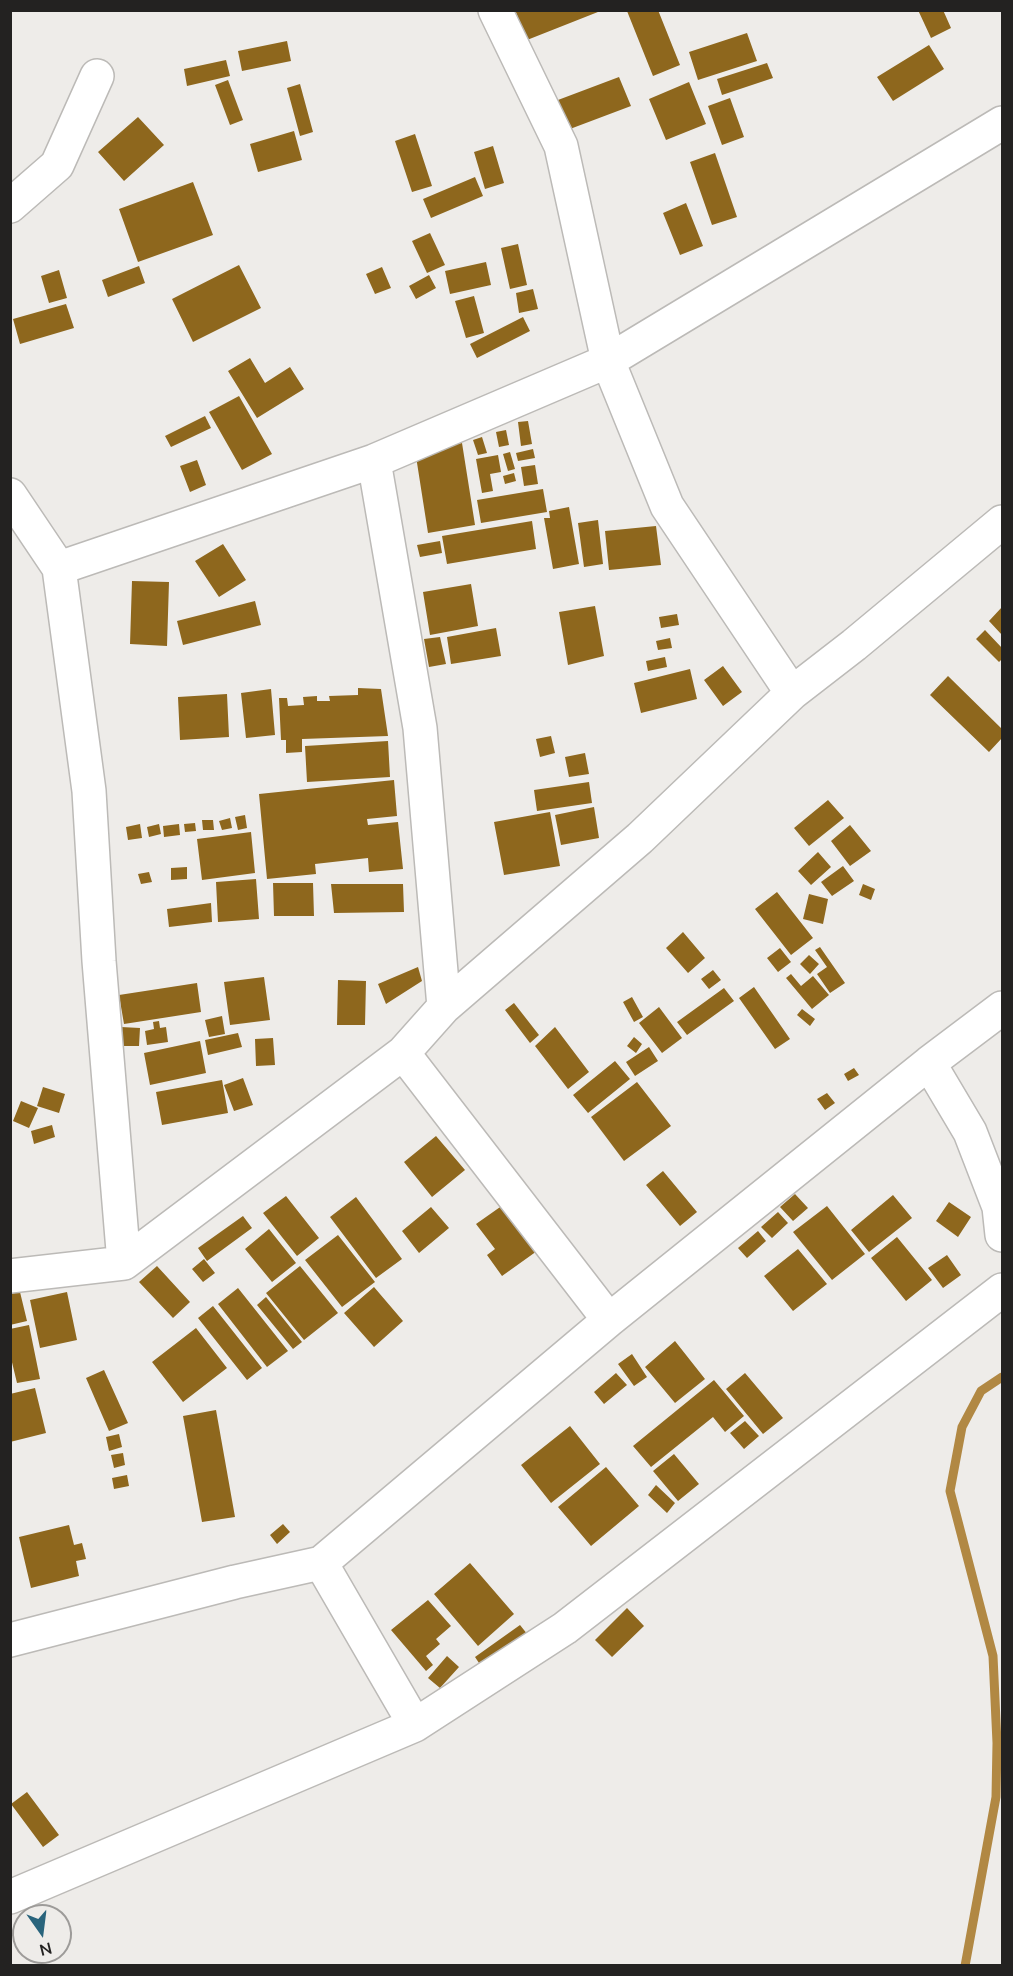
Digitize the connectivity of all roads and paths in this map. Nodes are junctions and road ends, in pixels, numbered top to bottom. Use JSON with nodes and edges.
{"nodes":[{"id":1,"x":495,"y":10,"type":"edge"},
{"id":2,"x":97,"y":76,"type":"dead end"},
{"id":3,"x":1002,"y":123,"type":"edge"},
{"id":4,"x":10,"y":206,"type":"edge"},
{"id":5,"x":608,"y":360,"type":"junction"},
{"id":6,"x":374,"y":461,"type":"junction"},
{"id":7,"x":10,"y":495,"type":"edge"},
{"id":8,"x":1002,"y":522,"type":"edge"},
{"id":9,"x":60,"y":568,"type":"junction"},
{"id":10,"x":792,"y":693,"type":"junction"},
{"id":11,"x":444,"y":1007,"type":"junction"},
{"id":12,"x":1002,"y":1008,"type":"edge"},
{"id":13,"x":404,"y":1053,"type":"junction"},
{"id":14,"x":929,"y":1064,"type":"junction"},
{"id":15,"x":1002,"y":1235,"type":"edge"},
{"id":16,"x":124,"y":1263,"type":"junction"},
{"id":17,"x":10,"y":1276,"type":"edge"},
{"id":18,"x":1002,"y":1290,"type":"edge"},
{"id":19,"x":609,"y":1320,"type":"junction"},
{"id":20,"x":321,"y":1563,"type":"junction"},
{"id":21,"x":10,"y":1640,"type":"edge"},
{"id":22,"x":415,"y":1725,"type":"junction"},
{"id":23,"x":10,"y":1897,"type":"edge"}],
"edges":[{"from":1,"to":5,"type":"street"},
{"from":2,"to":4,"type":"street"},
{"from":3,"to":5,"type":"street"},
{"from":5,"to":6,"type":"street"},
{"from":5,"to":10,"type":"street"},
{"from":6,"to":9,"type":"street"},
{"from":6,"to":11,"type":"street"},
{"from":7,"to":9,"type":"street"},
{"from":8,"to":10,"type":"street"},
{"from":9,"to":16,"type":"street"},
{"from":10,"to":11,"type":"street"},
{"from":11,"to":13,"type":"street"},
{"from":12,"to":14,"type":"street"},
{"from":13,"to":16,"type":"street"},
{"from":13,"to":19,"type":"street"},
{"from":14,"to":15,"type":"street"},
{"from":14,"to":19,"type":"street"},
{"from":16,"to":17,"type":"street"},
{"from":18,"to":22,"type":"street"},
{"from":19,"to":20,"type":"street"},
{"from":20,"to":21,"type":"street"},
{"from":20,"to":22,"type":"street"},
{"from":22,"to":23,"type":"street"}]}
